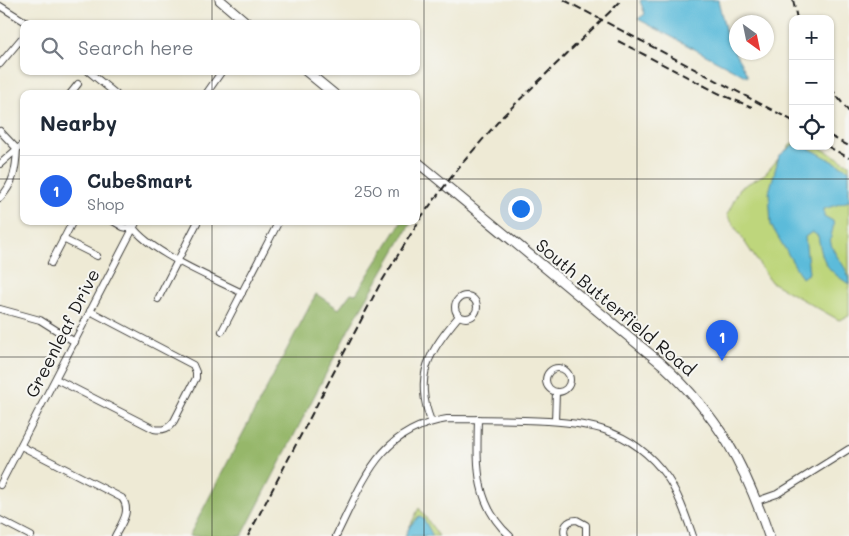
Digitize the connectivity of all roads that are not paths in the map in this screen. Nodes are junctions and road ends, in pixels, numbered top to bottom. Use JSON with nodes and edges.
{"nodes":[{"id":1,"x":220,"y":0,"type":"edge"},
{"id":2,"x":0,"y":6,"type":"edge"},
{"id":3,"x":22,"y":20,"type":"edge"},
{"id":4,"x":243,"y":20,"type":"edge"},
{"id":5,"x":20,"y":40,"type":"edge"},
{"id":6,"x":0,"y":63,"type":"edge"},
{"id":7,"x":93,"y":75,"type":"edge"},
{"id":8,"x":219,"y":75,"type":"edge"},
{"id":9,"x":311,"y":75,"type":"edge"},
{"id":10,"x":78,"y":84,"type":"dead end"},
{"id":11,"x":73,"y":90,"type":"edge"},
{"id":12,"x":111,"y":90,"type":"edge"},
{"id":13,"x":209,"y":90,"type":"edge"},
{"id":14,"x":329,"y":90,"type":"edge"},
{"id":15,"x":0,"y":131,"type":"edge"},
{"id":16,"x":18,"y":149,"type":"junction"},
{"id":17,"x":0,"y":164,"type":"edge"},
{"id":18,"x":420,"y":164,"type":"edge"},
{"id":19,"x":0,"y":198,"type":"edge"},
{"id":20,"x":71,"y":225,"type":"edge"},
{"id":21,"x":120,"y":225,"type":"edge"},
{"id":22,"x":131,"y":225,"type":"edge"},
{"id":23,"x":135,"y":225,"type":"edge"},
{"id":24,"x":196,"y":225,"type":"edge"},
{"id":25,"x":277,"y":225,"type":"edge"},
{"id":26,"x":133,"y":229,"type":"junction"},
{"id":27,"x":64,"y":239,"type":"junction"},
{"id":28,"x":97,"y":256,"type":"dead end"},
{"id":29,"x":178,"y":260,"type":"junction"},
{"id":30,"x":51,"y":263,"type":"dead end"},
{"id":31,"x":242,"y":293,"type":"junction"},
{"id":32,"x":158,"y":299,"type":"dead end"},
{"id":33,"x":0,"y":309,"type":"edge"},
{"id":34,"x":90,"y":311,"type":"junction"},
{"id":35,"x":458,"y":316,"type":"dead end"},
{"id":36,"x":222,"y":332,"type":"dead end"},
{"id":37,"x":74,"y":342,"type":"junction"},
{"id":38,"x":56,"y":378,"type":"junction"},
{"id":39,"x":556,"y":392,"type":"dead end"},
{"id":40,"x":478,"y":419,"type":"junction"},
{"id":41,"x":431,"y":421,"type":"junction"},
{"id":42,"x":555,"y":421,"type":"junction"},
{"id":43,"x":21,"y":446,"type":"junction"},
{"id":44,"x":849,"y":449,"type":"edge"},
{"id":45,"x":0,"y":485,"type":"edge"},
{"id":46,"x":757,"y":501,"type":"junction"},
{"id":47,"x":0,"y":520,"type":"edge"},
{"id":48,"x":31,"y":536,"type":"edge"},
{"id":49,"x":115,"y":536,"type":"edge"},
{"id":50,"x":336,"y":536,"type":"edge"},
{"id":51,"x":510,"y":536,"type":"edge"},
{"id":52,"x":565,"y":536,"type":"edge"},
{"id":53,"x":586,"y":536,"type":"edge"},
{"id":54,"x":693,"y":536,"type":"edge"},
{"id":55,"x":769,"y":536,"type":"edge"}],
"edges":[{"from":1,"to":4,"type":"main road"},
{"from":2,"to":3,"type":"street"},
{"from":5,"to":6,"type":"street"},
{"from":7,"to":12,"type":"street"},
{"from":8,"to":13,"type":"street"},
{"from":9,"to":14,"type":"main road"},
{"from":10,"to":11,"type":"street"},
{"from":15,"to":16,"type":"street"},
{"from":16,"to":17,"type":"street"},
{"from":16,"to":19,"type":"street"},
{"from":18,"to":46,"type":"main road","name":"South Butterfield Road"},
{"from":20,"to":27,"type":"street"},
{"from":21,"to":26,"type":"street"},
{"from":22,"to":26,"type":"street"},
{"from":23,"to":26,"type":"street","name":"Greenleaf Drive"},
{"from":24,"to":29,"type":"street"},
{"from":25,"to":31,"type":"street"},
{"from":26,"to":29,"type":"street"},
{"from":26,"to":34,"type":"street","name":"Greenleaf Drive"},
{"from":27,"to":28,"type":"street"},
{"from":27,"to":30,"type":"street"},
{"from":29,"to":31,"type":"street"},
{"from":29,"to":32,"type":"street"},
{"from":31,"to":36,"type":"street"},
{"from":33,"to":37,"type":"street"},
{"from":34,"to":37,"type":"street","name":"Greenleaf Drive"},
{"from":34,"to":38,"type":"street"},
{"from":35,"to":41,"type":"street"},
{"from":37,"to":38,"type":"street","name":"Greenleaf Drive"},
{"from":38,"to":43,"type":"street","name":"Greenleaf Drive"},
{"from":39,"to":42,"type":"street"},
{"from":40,"to":41,"type":"street"},
{"from":40,"to":42,"type":"street"},
{"from":40,"to":51,"type":"street"},
{"from":41,"to":50,"type":"street"},
{"from":42,"to":54,"type":"street"},
{"from":43,"to":45,"type":"street","name":"Greenleaf Drive"},
{"from":43,"to":49,"type":"street"},
{"from":44,"to":46,"type":"street"},
{"from":46,"to":55,"type":"main road","name":"South Butterfield Road"},
{"from":47,"to":48,"type":"street"},
{"from":52,"to":53,"type":"street"}]}
